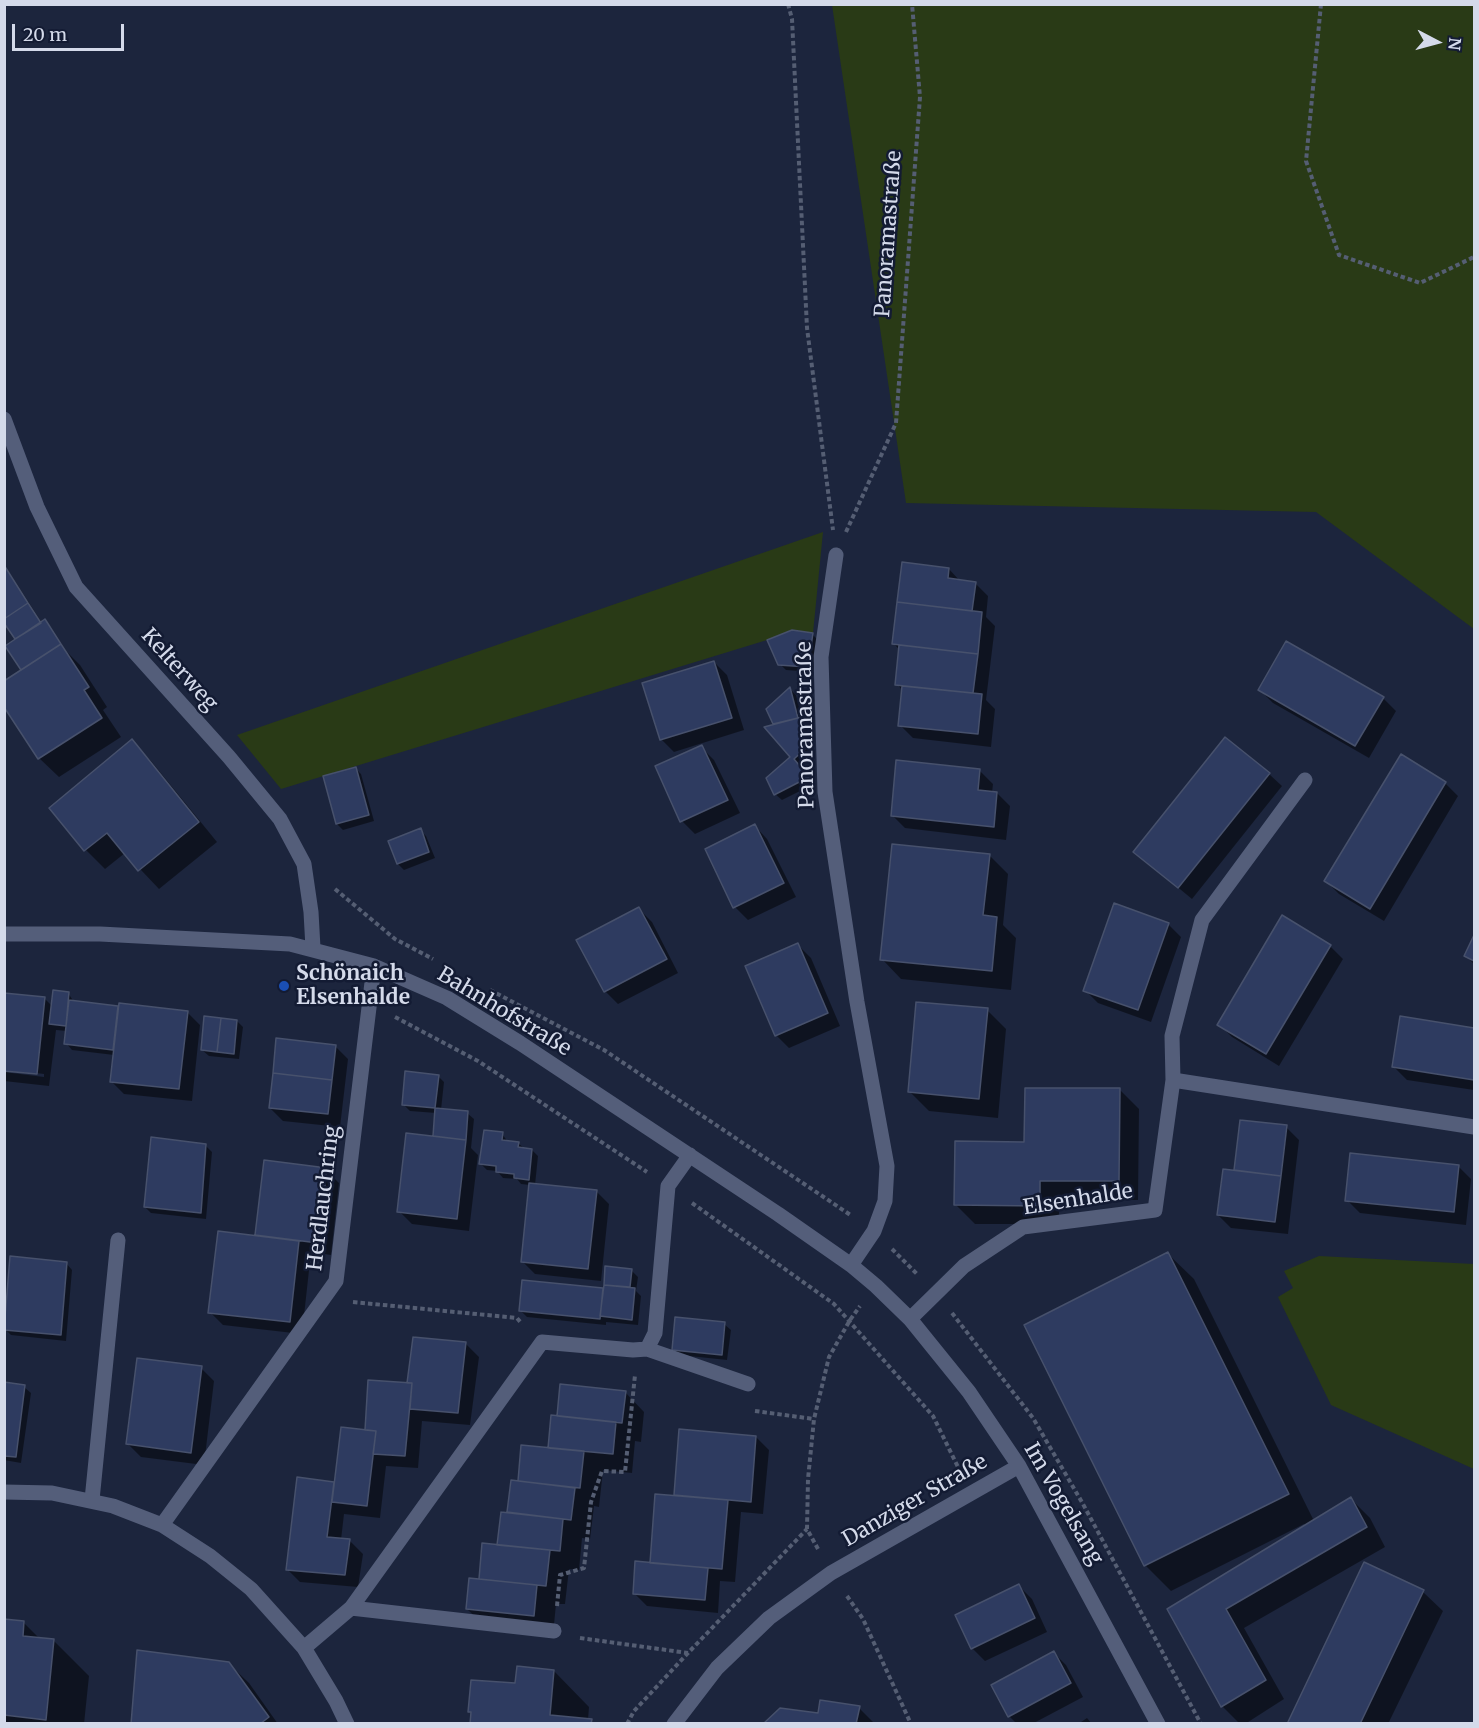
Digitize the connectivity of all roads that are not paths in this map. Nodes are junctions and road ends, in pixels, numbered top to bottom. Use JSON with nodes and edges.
{"nodes":[{"id":1,"x":4,"y":419,"type":"edge"},
{"id":2,"x":836,"y":555,"type":"road end"},
{"id":3,"x":1305,"y":780,"type":"dead end"},
{"id":4,"x":4,"y":934,"type":"edge"},
{"id":5,"x":313,"y":948,"type":"junction"},
{"id":6,"x":374,"y":966,"type":"junction"},
{"id":7,"x":1173,"y":1080,"type":"junction"},
{"id":8,"x":1474,"y":1127,"type":"edge"},
{"id":9,"x":690,"y":1155,"type":"junction"},
{"id":10,"x":118,"y":1240,"type":"dead end"},
{"id":11,"x":851,"y":1265,"type":"junction"},
{"id":12,"x":910,"y":1319,"type":"junction"},
{"id":13,"x":643,"y":1349,"type":"junction"},
{"id":14,"x":748,"y":1384,"type":"dead end"},
{"id":15,"x":1019,"y":1466,"type":"junction"},
{"id":16,"x":4,"y":1492,"type":"edge"},
{"id":17,"x":92,"y":1500,"type":"junction"},
{"id":18,"x":162,"y":1526,"type":"junction"},
{"id":19,"x":351,"y":1608,"type":"junction"},
{"id":20,"x":554,"y":1631,"type":"road end"},
{"id":21,"x":304,"y":1648,"type":"junction"},
{"id":22,"x":347,"y":1724,"type":"edge"},
{"id":23,"x":674,"y":1724,"type":"edge"},
{"id":24,"x":1158,"y":1724,"type":"edge"}],
"edges":[{"from":1,"to":5,"type":"street","name":"Kelterweg"},
{"from":2,"to":11,"type":"street","name":"Panoramastraße"},
{"from":3,"to":7,"type":"street","name":"Elsenhalde"},
{"from":4,"to":5,"type":"street","name":"Bahnhofstraße"},
{"from":5,"to":6,"type":"street","name":"Bahnhofstraße"},
{"from":6,"to":9,"type":"street","name":"Bahnhofstraße"},
{"from":6,"to":18,"type":"street","name":"Herdlauchring"},
{"from":7,"to":8,"type":"street"},
{"from":7,"to":12,"type":"street","name":"Elsenhalde"},
{"from":9,"to":11,"type":"street","name":"Bahnhofstraße"},
{"from":9,"to":13,"type":"street"},
{"from":10,"to":17,"type":"street"},
{"from":11,"to":12,"type":"street","name":"Bahnhofstraße"},
{"from":12,"to":15,"type":"street","name":"Im Vogelsang"},
{"from":13,"to":14,"type":"street"},
{"from":13,"to":19,"type":"street"},
{"from":15,"to":23,"type":"street","name":"Danziger Straße"},
{"from":15,"to":24,"type":"street","name":"Im Vogelsang"},
{"from":16,"to":17,"type":"street"},
{"from":17,"to":18,"type":"street"},
{"from":18,"to":21,"type":"street"},
{"from":19,"to":20,"type":"street"},
{"from":19,"to":21,"type":"street"},
{"from":21,"to":22,"type":"street"}]}
